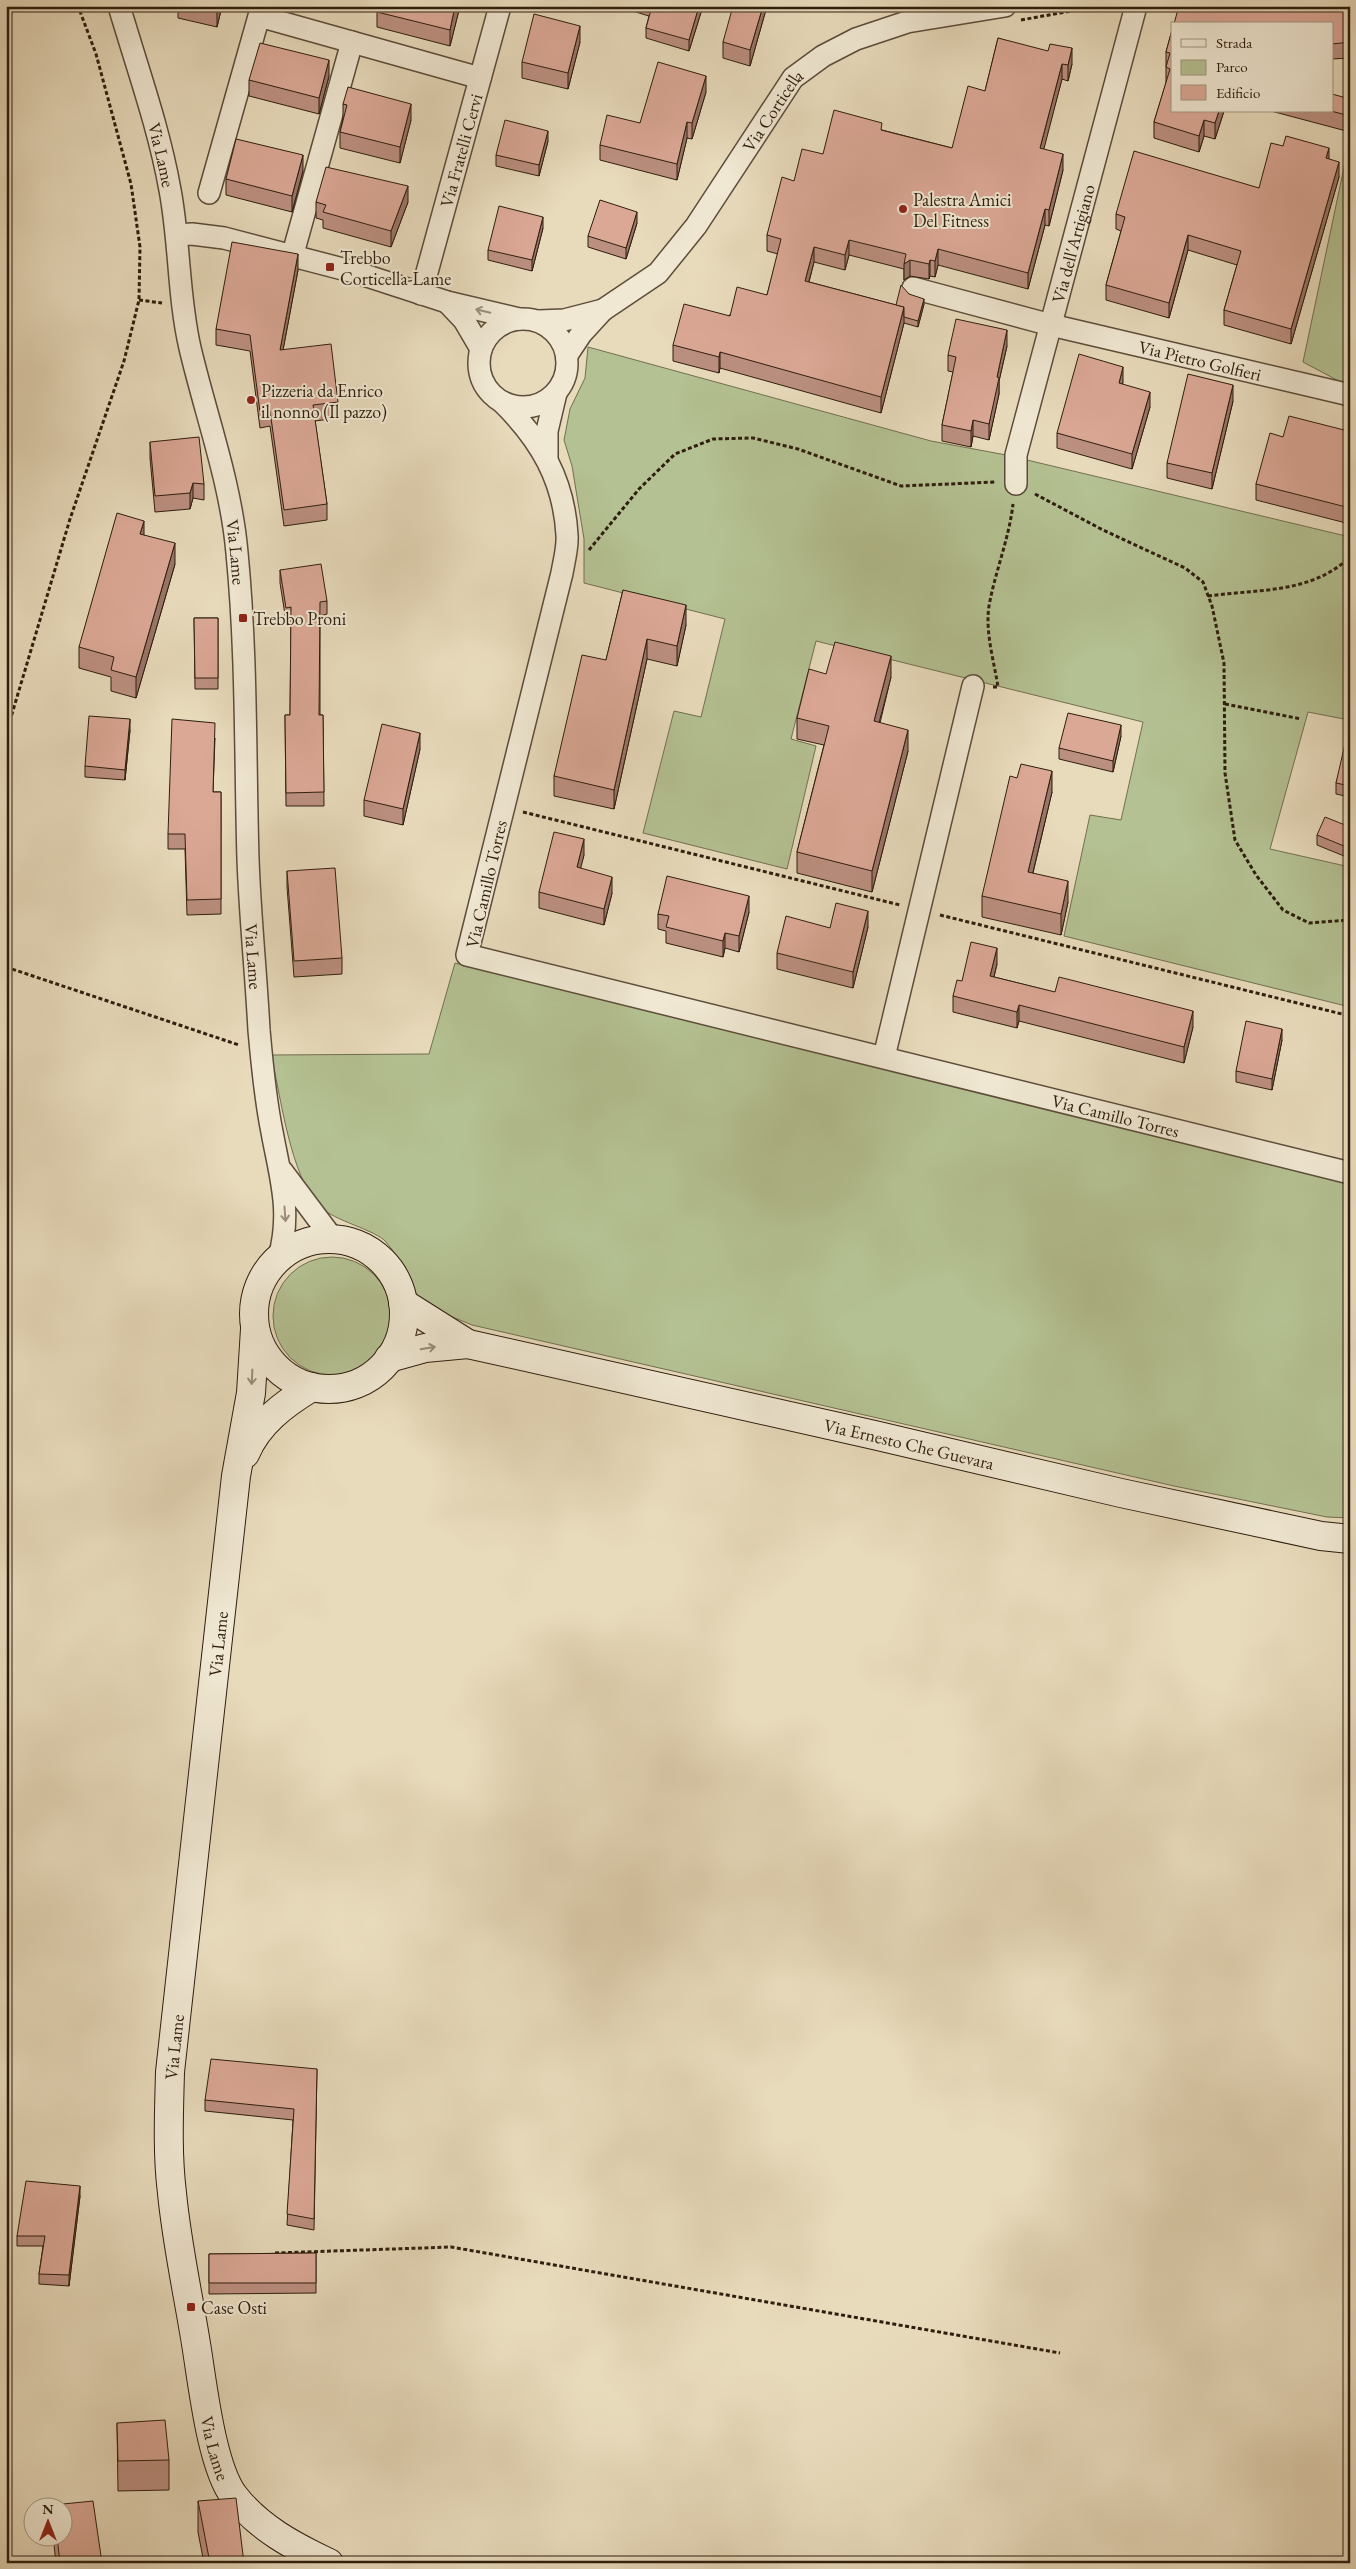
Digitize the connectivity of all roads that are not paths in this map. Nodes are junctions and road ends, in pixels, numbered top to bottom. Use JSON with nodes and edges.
{"nodes":[{"id":1,"x":119,"y":6,"type":"edge"},
{"id":2,"x":500,"y":6,"type":"edge"},
{"id":3,"x":1005,"y":6,"type":"edge"},
{"id":4,"x":1136,"y":6,"type":"edge"},
{"id":5,"x":973,"y":8,"type":"edge"},
{"id":6,"x":352,"y":42,"type":"junction"},
{"id":7,"x":480,"y":78,"type":"junction"},
{"id":8,"x":208,"y":193,"type":"dead end"},
{"id":9,"x":178,"y":235,"type":"junction"},
{"id":10,"x":292,"y":257,"type":"junction"},
{"id":11,"x":913,"y":288,"type":"dead end"},
{"id":12,"x":421,"y":294,"type":"junction"},
{"id":13,"x":447,"y":302,"type":"junction"},
{"id":14,"x":603,"y":310,"type":"junction"},
{"id":15,"x":529,"y":320,"type":"junction"},
{"id":16,"x":1051,"y":325,"type":"junction"},
{"id":17,"x":481,"y":349,"type":"junction"},
{"id":18,"x":567,"y":355,"type":"junction"},
{"id":19,"x":556,"y":393,"type":"junction"},
{"id":20,"x":1350,"y":395,"type":"edge"},
{"id":21,"x":502,"y":402,"type":"junction"},
{"id":22,"x":547,"y":456,"type":"junction"},
{"id":23,"x":1016,"y":484,"type":"road end"},
{"id":24,"x":973,"y":686,"type":"road end"},
{"id":25,"x":884,"y":1057,"type":"junction"},
{"id":26,"x":281,"y":1170,"type":"junction"},
{"id":27,"x":1350,"y":1173,"type":"edge"},
{"id":28,"x":333,"y":1239,"type":"junction"},
{"id":29,"x":279,"y":1257,"type":"junction"},
{"id":30,"x":403,"y":1303,"type":"junction"},
{"id":31,"x":255,"y":1329,"type":"junction"},
{"id":32,"x":468,"y":1344,"type":"junction"},
{"id":33,"x":389,"y":1358,"type":"junction"},
{"id":34,"x":312,"y":1387,"type":"junction"},
{"id":35,"x":236,"y":1476,"type":"junction"},
{"id":36,"x":1350,"y":1539,"type":"edge"},
{"id":37,"x":329,"y":2563,"type":"edge"}],
"edges":[{"from":1,"to":9,"type":"street","name":"Via Lame"},
{"from":2,"to":7,"type":"street","name":"Via Fratelli Cervi"},
{"from":3,"to":5,"type":"street","name":"Via Corticella"},
{"from":4,"to":16,"type":"street","name":"Via dell'Artigiano"},
{"from":5,"to":14,"type":"street","name":"Via Corticella"},
{"from":6,"to":7,"type":"street"},
{"from":6,"to":8,"type":"street"},
{"from":6,"to":10,"type":"street"},
{"from":7,"to":12,"type":"street","name":"Via Fratelli Cervi"},
{"from":9,"to":10,"type":"street","name":"Via Corticella"},
{"from":9,"to":26,"type":"street","name":"Via Lame"},
{"from":10,"to":12,"type":"street","name":"Via Corticella"},
{"from":11,"to":16,"type":"street","name":"Via Pietro Golfieri"},
{"from":12,"to":13,"type":"street","name":"Via Corticella"},
{"from":15,"to":13,"type":"street","name":"Via Corticella","one_way":true},
{"from":13,"to":17,"type":"street"},
{"from":14,"to":15,"type":"street","name":"Via Corticella"},
{"from":14,"to":18,"type":"street","name":"Via Corticella"},
{"from":15,"to":17,"type":"street","name":"Via Corticella"},
{"from":15,"to":18,"type":"street","name":"Via Corticella"},
{"from":16,"to":20,"type":"street","name":"Via Pietro Golfieri"},
{"from":16,"to":23,"type":"street","name":"Via dell'Artigiano"},
{"from":17,"to":21,"type":"street"},
{"from":18,"to":19,"type":"street","name":"Via Corticella"},
{"from":19,"to":21,"type":"street"},
{"from":19,"to":22,"type":"street","name":"Via Camillo Torres"},
{"from":21,"to":22,"type":"street","name":"Via Camillo Torres"},
{"from":22,"to":25,"type":"street","name":"Via Camillo Torres"},
{"from":24,"to":25,"type":"street"},
{"from":25,"to":27,"type":"street","name":"Via Camillo Torres"},
{"from":26,"to":28,"type":"street","name":"Via Lame"},
{"from":26,"to":29,"type":"street","name":"Via Lame","one_way":true},
{"from":28,"to":29,"type":"street"},
{"from":28,"to":30,"type":"street"},
{"from":29,"to":31,"type":"street"},
{"from":30,"to":32,"type":"street","name":"Via Ernesto Che Guevara"},
{"from":30,"to":33,"type":"street"},
{"from":31,"to":34,"type":"street"},
{"from":31,"to":35,"type":"street","name":"Via Lame","one_way":true},
{"from":33,"to":32,"type":"street","name":"Via Ernesto Che Guevara","one_way":true},
{"from":32,"to":36,"type":"street","name":"Via Ernesto Che Guevara"},
{"from":33,"to":34,"type":"street"},
{"from":34,"to":35,"type":"street","name":"Via Lame"},
{"from":35,"to":37,"type":"street","name":"Via Lame"}]}
